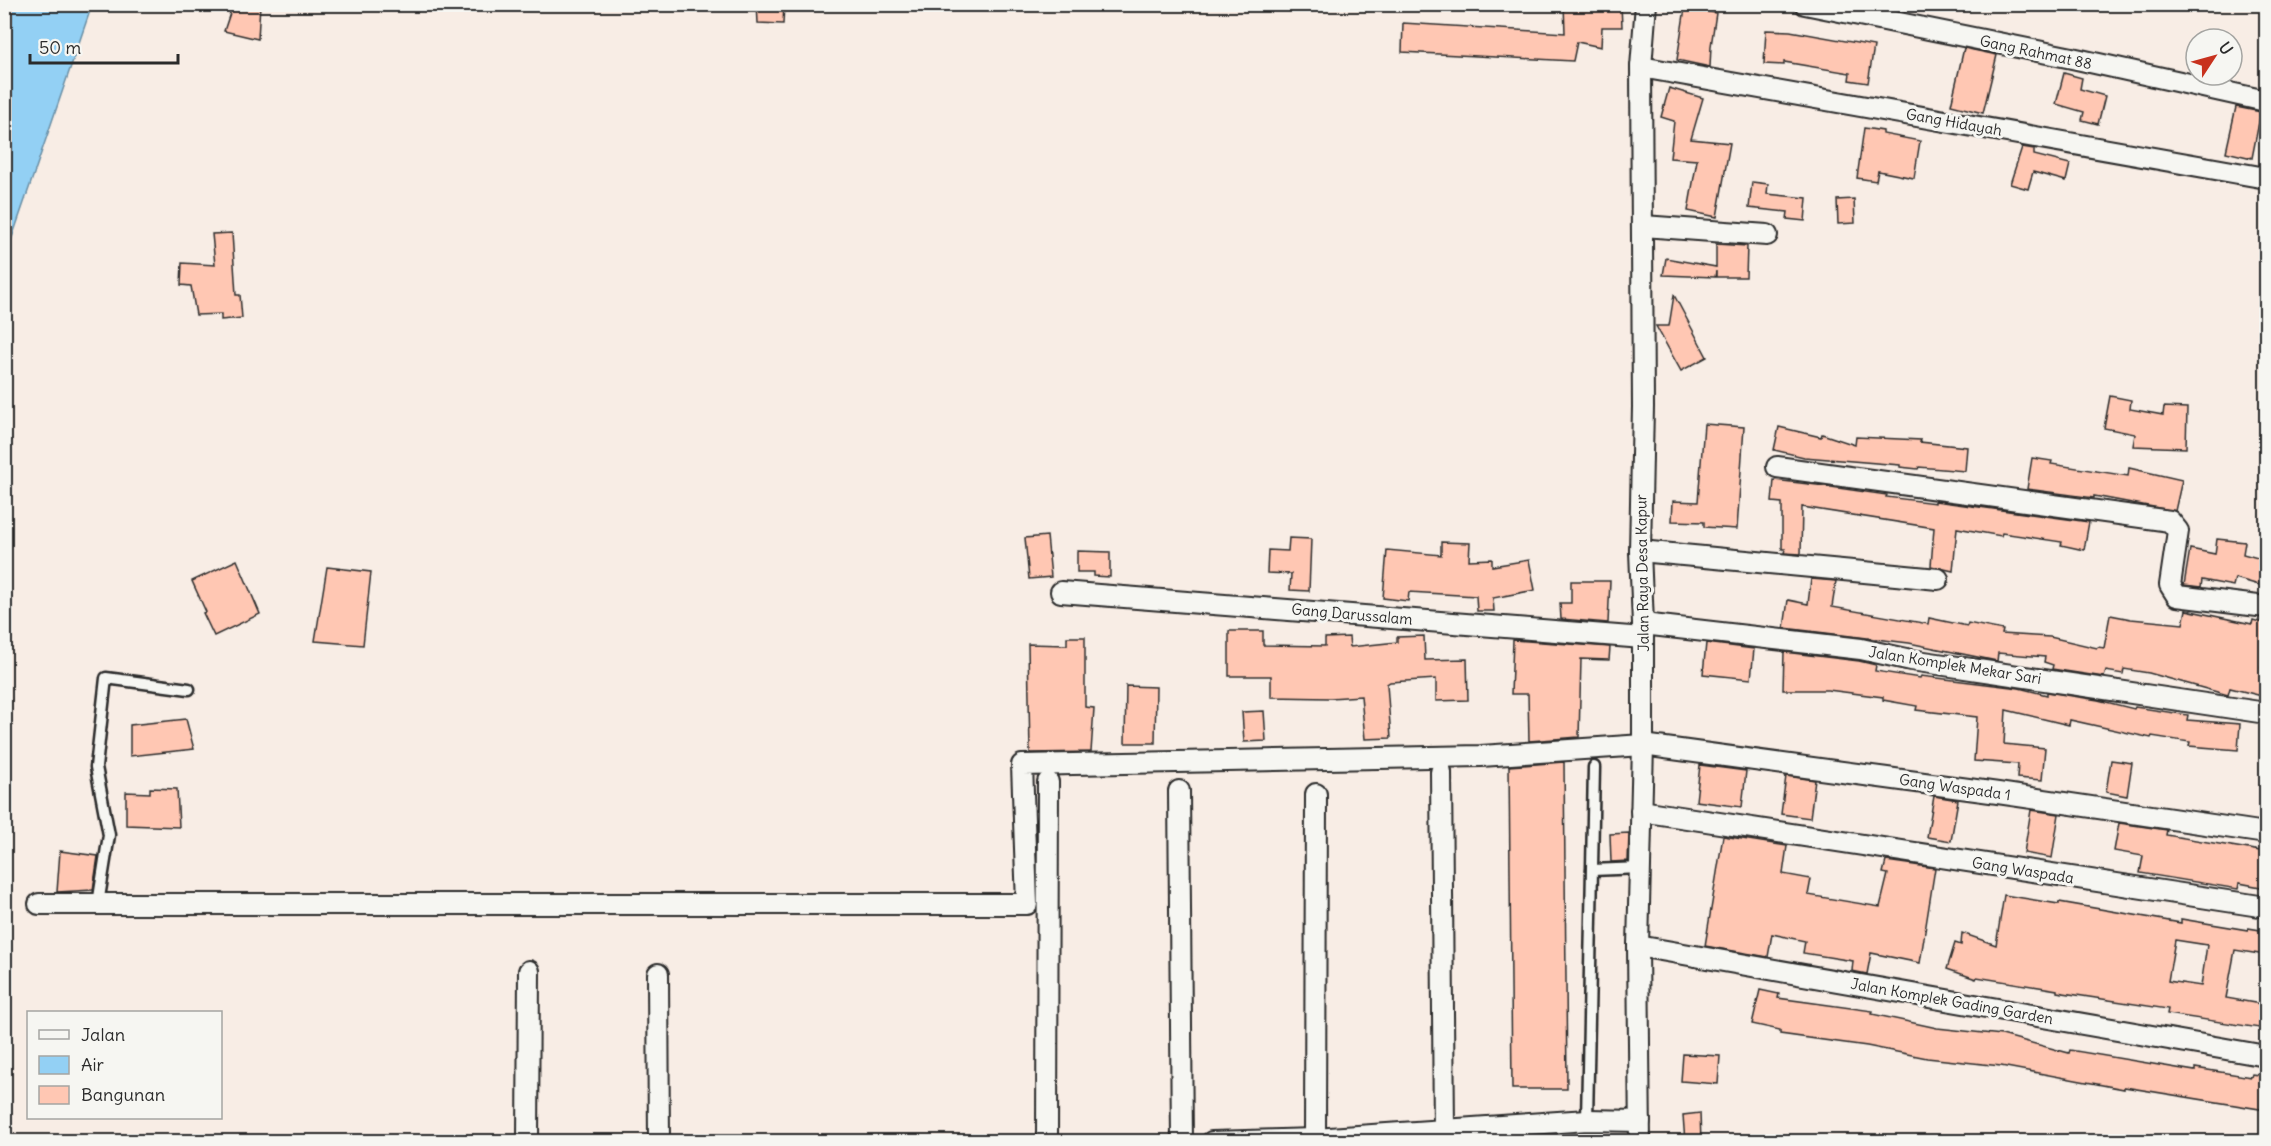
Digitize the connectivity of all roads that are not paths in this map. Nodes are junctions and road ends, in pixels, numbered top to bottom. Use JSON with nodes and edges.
{"nodes":[{"id":1,"x":1646,"y":4,"type":"edge"},
{"id":2,"x":1805,"y":4,"type":"edge"},
{"id":3,"x":1641,"y":67,"type":"junction"},
{"id":4,"x":2266,"y":101,"type":"edge"},
{"id":5,"x":2266,"y":178,"type":"edge"},
{"id":6,"x":1643,"y":226,"type":"junction"},
{"id":7,"x":1767,"y":235,"type":"dead end"},
{"id":8,"x":1777,"y":468,"type":"dead end"},
{"id":9,"x":1640,"y":551,"type":"junction"},
{"id":10,"x":1938,"y":579,"type":"dead end"},
{"id":11,"x":1061,"y":592,"type":"dead end"},
{"id":12,"x":2266,"y":607,"type":"edge"},
{"id":13,"x":1643,"y":631,"type":"junction"},
{"id":14,"x":189,"y":689,"type":"dead end"},
{"id":15,"x":2266,"y":712,"type":"edge"},
{"id":16,"x":1643,"y":745,"type":"junction"},
{"id":17,"x":1594,"y":767,"type":"dead end"},
{"id":18,"x":1441,"y":772,"type":"dead end"},
{"id":19,"x":1048,"y":782,"type":"dead end"},
{"id":20,"x":1179,"y":791,"type":"dead end"},
{"id":21,"x":1316,"y":794,"type":"dead end"},
{"id":22,"x":1641,"y":811,"type":"junction"},
{"id":23,"x":2266,"y":833,"type":"edge"},
{"id":24,"x":1641,"y":868,"type":"junction"},
{"id":25,"x":1592,"y":870,"type":"junction"},
{"id":26,"x":39,"y":904,"type":"dead end"},
{"id":27,"x":98,"y":904,"type":"junction"},
{"id":28,"x":2266,"y":907,"type":"edge"},
{"id":29,"x":1638,"y":946,"type":"junction"},
{"id":30,"x":529,"y":971,"type":"dead end"},
{"id":31,"x":658,"y":974,"type":"dead end"},
{"id":32,"x":2266,"y":1056,"type":"edge"},
{"id":33,"x":1587,"y":1120,"type":"junction"},
{"id":34,"x":1640,"y":1121,"type":"junction"},
{"id":35,"x":1444,"y":1131,"type":"junction"},
{"id":36,"x":1315,"y":1139,"type":"junction"},
{"id":37,"x":528,"y":1142,"type":"edge"},
{"id":38,"x":658,"y":1142,"type":"edge"},
{"id":39,"x":1047,"y":1142,"type":"edge"},
{"id":40,"x":1182,"y":1142,"type":"edge"},
{"id":41,"x":1212,"y":1142,"type":"edge"},
{"id":42,"x":1640,"y":1142,"type":"edge"}],
"edges":[{"from":1,"to":3,"type":"street","name":"Jalan Raya Desa Kapur"},
{"from":2,"to":4,"type":"street","name":"Gang Rahmat 88"},
{"from":3,"to":5,"type":"street","name":"Gang Hidayah"},
{"from":3,"to":6,"type":"street","name":"Jalan Raya Desa Kapur"},
{"from":6,"to":7,"type":"street"},
{"from":6,"to":9,"type":"street","name":"Jalan Raya Desa Kapur"},
{"from":8,"to":12,"type":"street"},
{"from":9,"to":10,"type":"street"},
{"from":9,"to":13,"type":"street","name":"Jalan Raya Desa Kapur"},
{"from":11,"to":13,"type":"street","name":"Gang Darussalam"},
{"from":13,"to":15,"type":"street","name":"Jalan Komplek Mekar Sari"},
{"from":13,"to":16,"type":"street","name":"Jalan Raya Desa Kapur"},
{"from":14,"to":27,"type":"lane"},
{"from":16,"to":22,"type":"street","name":"Jalan Raya Desa Kapur"},
{"from":16,"to":23,"type":"street","name":"Gang Waspada 1"},
{"from":16,"to":27,"type":"street","name":"Gang Waspada 1"},
{"from":17,"to":25,"type":"lane"},
{"from":18,"to":35,"type":"street"},
{"from":19,"to":39,"type":"street"},
{"from":20,"to":40,"type":"street"},
{"from":21,"to":36,"type":"street"},
{"from":22,"to":24,"type":"street","name":"Jalan Raya Desa Kapur"},
{"from":22,"to":28,"type":"street","name":"Gang Waspada"},
{"from":24,"to":25,"type":"lane"},
{"from":24,"to":29,"type":"street","name":"Jalan Raya Desa Kapur"},
{"from":25,"to":33,"type":"lane"},
{"from":26,"to":27,"type":"street"},
{"from":29,"to":32,"type":"street","name":"Jalan Komplek Gading Garden"},
{"from":29,"to":34,"type":"street","name":"Jalan Raya Desa Kapur"},
{"from":30,"to":37,"type":"street"},
{"from":31,"to":38,"type":"street"},
{"from":33,"to":34,"type":"street"},
{"from":33,"to":35,"type":"street"},
{"from":34,"to":42,"type":"street","name":"Jalan Raya Desa Kapur"},
{"from":35,"to":36,"type":"street"},
{"from":36,"to":41,"type":"street"}]}
